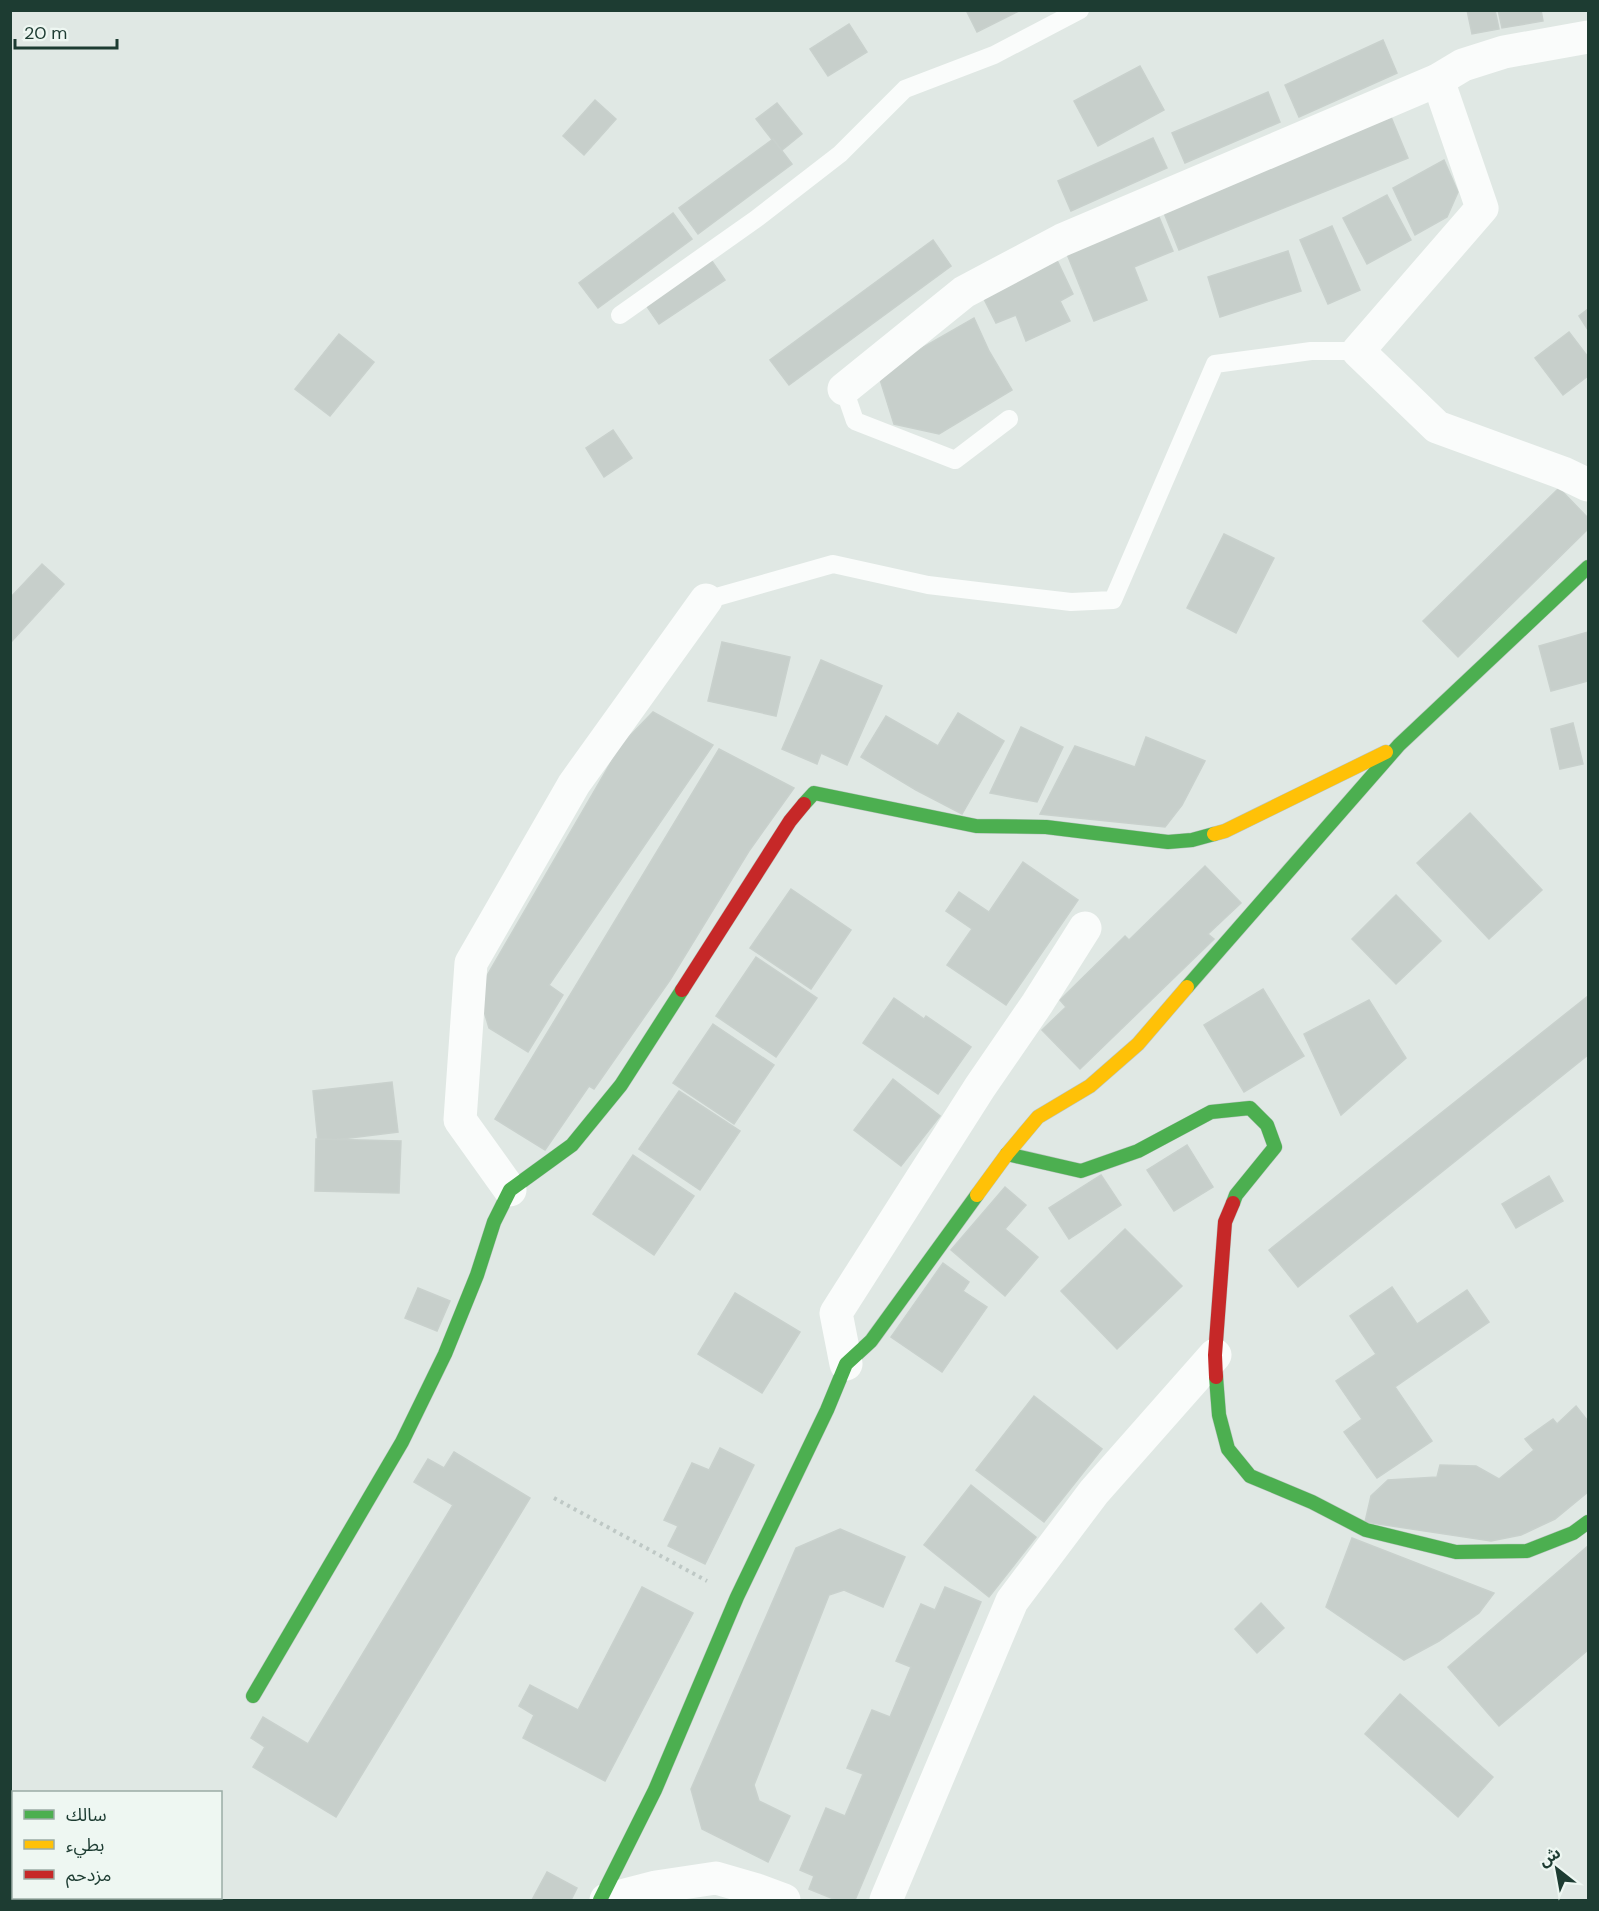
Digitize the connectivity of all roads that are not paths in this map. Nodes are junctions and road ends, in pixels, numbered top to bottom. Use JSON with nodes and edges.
{"nodes":[{"id":1,"x":1080,"y":10,"type":"edge"},
{"id":2,"x":1588,"y":37,"type":"edge"},
{"id":3,"x":1438,"y":81,"type":"junction"},
{"id":4,"x":620,"y":315,"type":"dead end"},
{"id":5,"x":1358,"y":351,"type":"junction"},
{"id":6,"x":844,"y":388,"type":"joint"},
{"id":7,"x":1009,"y":419,"type":"dead end"},
{"id":8,"x":1588,"y":485,"type":"edge"},
{"id":9,"x":1588,"y":567,"type":"edge"},
{"id":10,"x":706,"y":600,"type":"joint"},
{"id":11,"x":1399,"y":745,"type":"junction"},
{"id":12,"x":1084,"y":928,"type":"dead end"},
{"id":13,"x":1007,"y":1154,"type":"junction"},
{"id":14,"x":510,"y":1190,"type":"junction"},
{"id":15,"x":1215,"y":1355,"type":"junction"},
{"id":16,"x":846,"y":1364,"type":"junction"},
{"id":17,"x":1588,"y":1522,"type":"edge"},
{"id":18,"x":253,"y":1695,"type":"dead end"},
{"id":19,"x":600,"y":1900,"type":"edge"},
{"id":20,"x":606,"y":1900,"type":"edge"},
{"id":21,"x":784,"y":1900,"type":"edge"},
{"id":22,"x":886,"y":1900,"type":"edge"}],
"edges":[{"from":1,"to":4,"type":"lane"},
{"from":2,"to":3,"type":"street"},
{"from":3,"to":5,"type":"street"},
{"from":3,"to":6,"type":"street"},
{"from":5,"to":8,"type":"street"},
{"from":5,"to":10,"type":"lane"},
{"from":6,"to":7,"type":"lane"},
{"from":9,"to":11,"type":"street"},
{"from":10,"to":14,"type":"street"},
{"from":11,"to":13,"type":"street"},
{"from":11,"to":14,"type":"street"},
{"from":12,"to":16,"type":"street"},
{"from":13,"to":15,"type":"street"},
{"from":13,"to":16,"type":"street"},
{"from":14,"to":18,"type":"street"},
{"from":15,"to":17,"type":"street"},
{"from":15,"to":22,"type":"street"},
{"from":16,"to":19,"type":"street"},
{"from":20,"to":21,"type":"street"}]}
